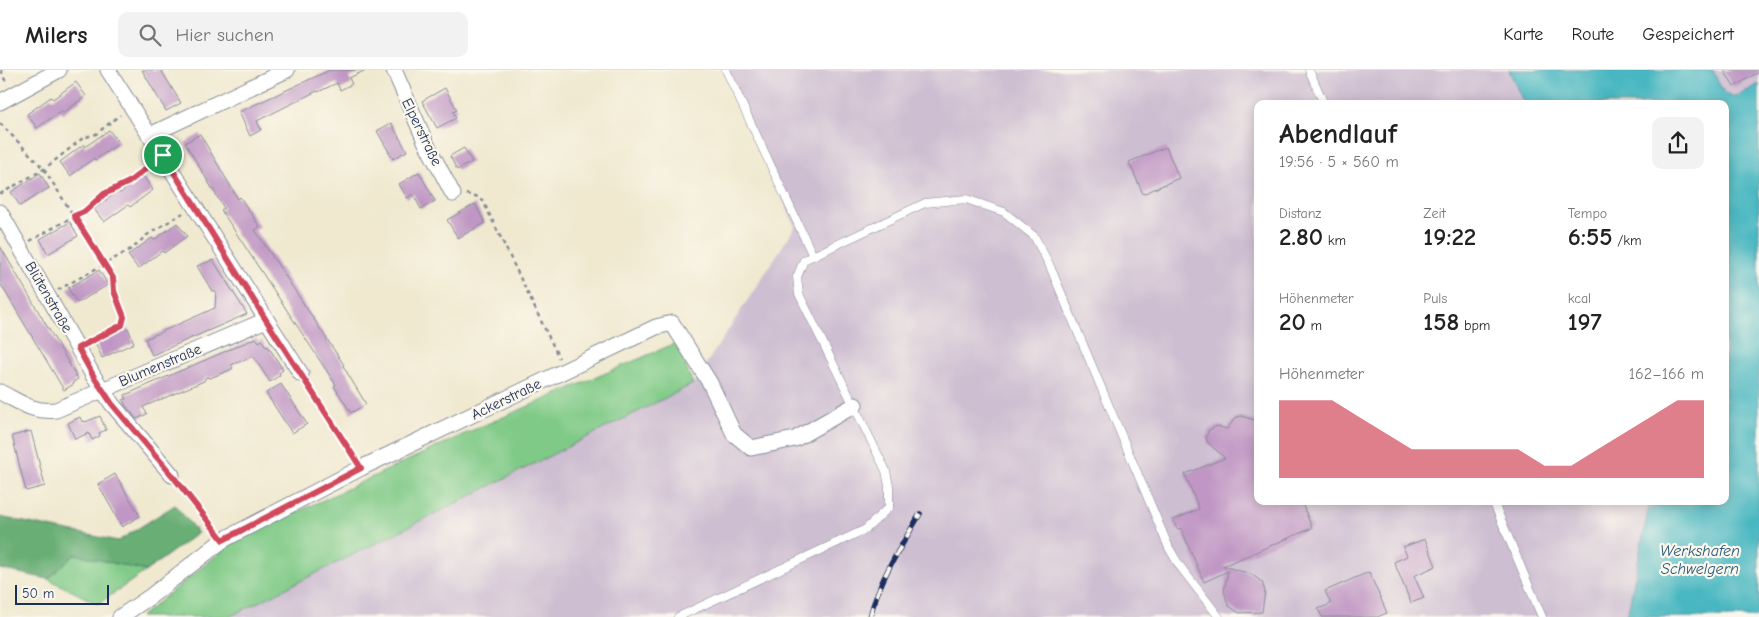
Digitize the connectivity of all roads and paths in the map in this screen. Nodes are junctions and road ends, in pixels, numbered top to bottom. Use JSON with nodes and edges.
{"nodes":[{"id":1,"x":59,"y":70,"type":"edge"},
{"id":2,"x":108,"y":70,"type":"edge"},
{"id":3,"x":287,"y":70,"type":"edge"},
{"id":4,"x":394,"y":70,"type":"edge"},
{"id":5,"x":726,"y":70,"type":"edge"},
{"id":6,"x":1309,"y":70,"type":"edge"},
{"id":7,"x":1322,"y":100,"type":"edge"},
{"id":8,"x":0,"y":102,"type":"edge"},
{"id":9,"x":132,"y":107,"type":"junction"},
{"id":10,"x":0,"y":123,"type":"edge"},
{"id":11,"x":150,"y":135,"type":"junction"},
{"id":12,"x":163,"y":155,"type":"junction"},
{"id":13,"x":44,"y":169,"type":"junction"},
{"id":14,"x":0,"y":194,"type":"edge"},
{"id":15,"x":453,"y":194,"type":"joint"},
{"id":16,"x":194,"y":206,"type":"junction"},
{"id":17,"x":0,"y":212,"type":"edge"},
{"id":18,"x":74,"y":216,"type":"junction"},
{"id":19,"x":20,"y":246,"type":"junction"},
{"id":20,"x":813,"y":256,"type":"junction"},
{"id":21,"x":105,"y":264,"type":"junction"},
{"id":22,"x":48,"y":295,"type":"junction"},
{"id":23,"x":266,"y":320,"type":"junction"},
{"id":24,"x":78,"y":348,"type":"junction"},
{"id":25,"x":559,"y":358,"type":"dead end"},
{"id":26,"x":301,"y":374,"type":"joint"},
{"id":27,"x":102,"y":390,"type":"junction"},
{"id":28,"x":0,"y":392,"type":"edge"},
{"id":29,"x":854,"y":405,"type":"junction"},
{"id":30,"x":361,"y":468,"type":"junction"},
{"id":31,"x":172,"y":475,"type":"joint"},
{"id":32,"x":1495,"y":505,"type":"edge"},
{"id":33,"x":223,"y":540,"type":"junction"},
{"id":34,"x":120,"y":617,"type":"edge"},
{"id":35,"x":678,"y":617,"type":"edge"},
{"id":36,"x":1219,"y":617,"type":"edge"},
{"id":37,"x":1542,"y":617,"type":"edge"}],
"edges":[{"from":1,"to":8,"type":"street"},
{"from":2,"to":9,"type":"street"},
{"from":3,"to":11,"type":"street"},
{"from":4,"to":15,"type":"street","name":"Elperstraße"},
{"from":5,"to":20,"type":"lane"},
{"from":6,"to":7,"type":"lane"},
{"from":9,"to":11,"type":"street"},
{"from":9,"to":13,"type":"path"},
{"from":10,"to":13,"type":"path"},
{"from":11,"to":12,"type":"street"},
{"from":12,"to":16,"type":"street"},
{"from":12,"to":18,"type":"path"},
{"from":13,"to":14,"type":"path"},
{"from":13,"to":18,"type":"path"},
{"from":15,"to":25,"type":"path"},
{"from":16,"to":21,"type":"path"},
{"from":16,"to":23,"type":"street"},
{"from":17,"to":19,"type":"street","name":"Blütenstraße"},
{"from":18,"to":19,"type":"path"},
{"from":18,"to":21,"type":"path"},
{"from":19,"to":22,"type":"street","name":"Blütenstraße"},
{"from":20,"to":29,"type":"lane"},
{"from":20,"to":36,"type":"lane"},
{"from":21,"to":22,"type":"path"},
{"from":21,"to":24,"type":"path"},
{"from":22,"to":24,"type":"street","name":"Blütenstraße"},
{"from":23,"to":26,"type":"street"},
{"from":23,"to":27,"type":"street","name":"Blumenstraße"},
{"from":24,"to":27,"type":"street","name":"Blütenstraße"},
{"from":26,"to":30,"type":"path"},
{"from":27,"to":28,"type":"street","name":"Blumenstraße"},
{"from":27,"to":31,"type":"street","name":"Blütenstraße"},
{"from":29,"to":30,"type":"street","name":"Ackerstraße"},
{"from":29,"to":35,"type":"lane"},
{"from":30,"to":33,"type":"street","name":"Ackerstraße"},
{"from":31,"to":33,"type":"path"},
{"from":32,"to":37,"type":"lane"},
{"from":33,"to":34,"type":"street","name":"Ackerstraße"}]}
